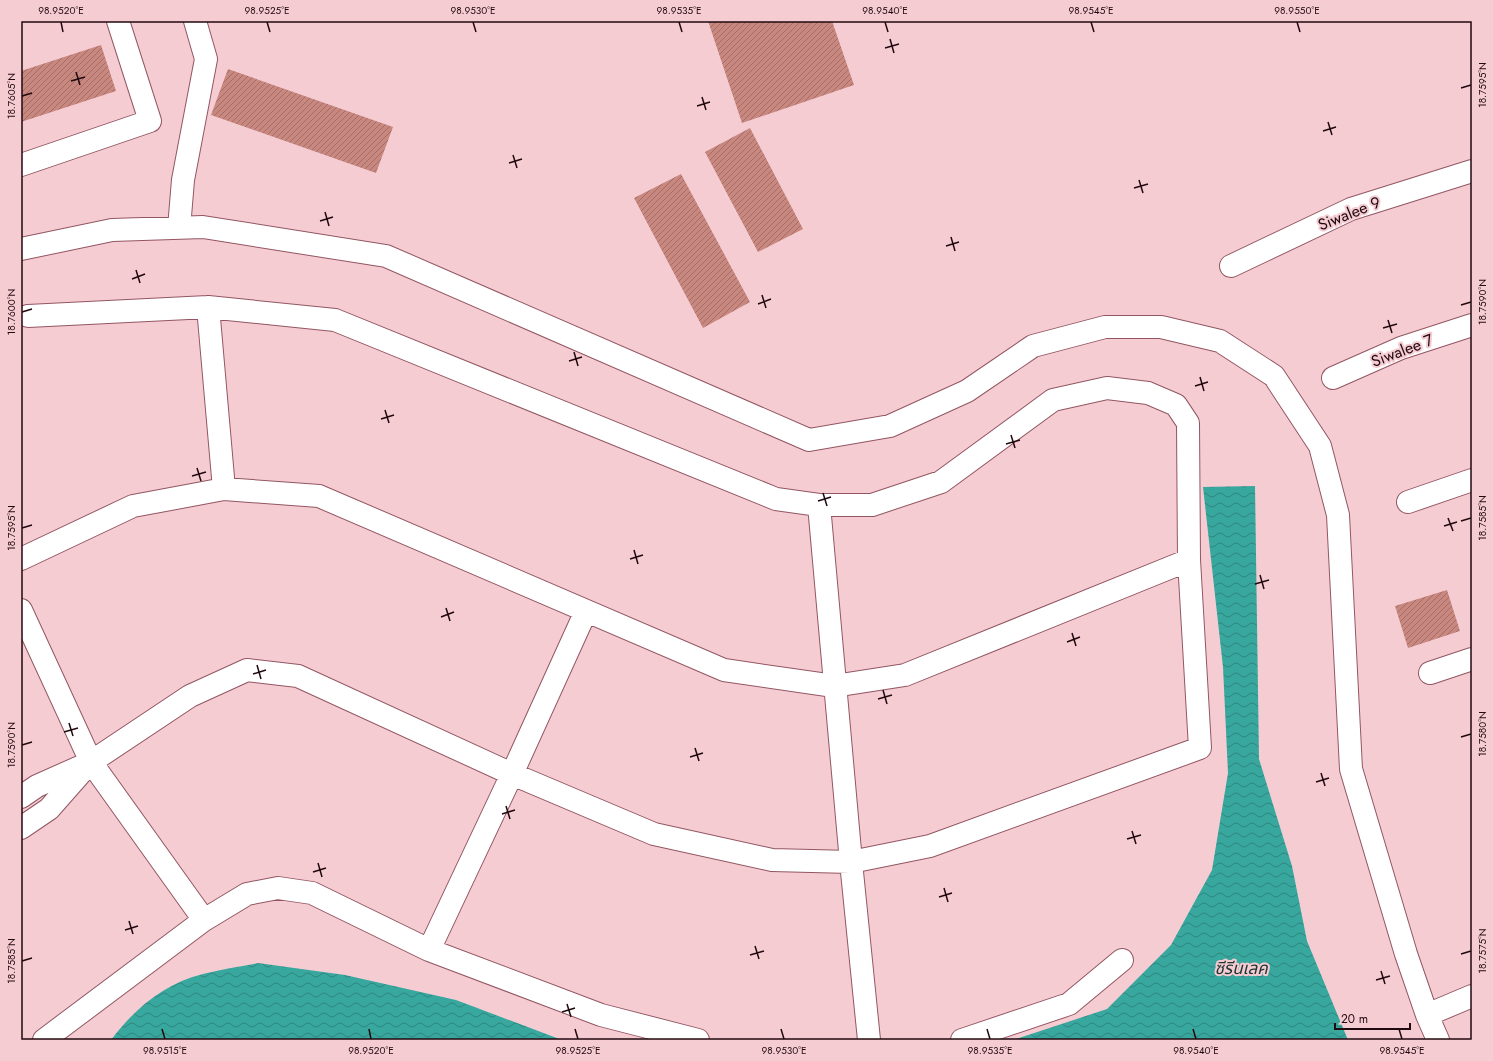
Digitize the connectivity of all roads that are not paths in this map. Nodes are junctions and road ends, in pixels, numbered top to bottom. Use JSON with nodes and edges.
{"nodes":[{"id":1,"x":118,"y":21,"type":"edge"},
{"id":2,"x":195,"y":21,"type":"edge"},
{"id":3,"x":21,"y":165,"type":"edge"},
{"id":4,"x":1472,"y":171,"type":"edge"},
{"id":5,"x":179,"y":228,"type":"junction"},
{"id":6,"x":21,"y":249,"type":"edge"},
{"id":7,"x":1231,"y":266,"type":"dead end"},
{"id":8,"x":208,"y":307,"type":"junction"},
{"id":9,"x":28,"y":316,"type":"dead end"},
{"id":10,"x":1472,"y":325,"type":"edge"},
{"id":11,"x":1333,"y":378,"type":"dead end"},
{"id":12,"x":1472,"y":480,"type":"edge"},
{"id":13,"x":224,"y":489,"type":"junction"},
{"id":14,"x":1408,"y":502,"type":"dead end"},
{"id":15,"x":819,"y":505,"type":"junction"},
{"id":16,"x":21,"y":559,"type":"edge"},
{"id":17,"x":1189,"y":560,"type":"junction"},
{"id":18,"x":21,"y":610,"type":"edge"},
{"id":19,"x":586,"y":611,"type":"junction"},
{"id":20,"x":1472,"y":659,"type":"edge"},
{"id":21,"x":1430,"y":673,"type":"dead end"},
{"id":22,"x":834,"y":686,"type":"junction"},
{"id":23,"x":90,"y":762,"type":"junction"},
{"id":24,"x":512,"y":774,"type":"junction"},
{"id":25,"x":21,"y":797,"type":"edge"},
{"id":26,"x":21,"y":828,"type":"edge"},
{"id":27,"x":851,"y":862,"type":"junction"},
{"id":28,"x":204,"y":920,"type":"junction"},
{"id":29,"x":429,"y":950,"type":"junction"},
{"id":30,"x":1122,"y":960,"type":"dead end"},
{"id":31,"x":1472,"y":996,"type":"edge"},
{"id":32,"x":1427,"y":1015,"type":"junction"},
{"id":33,"x":44,"y":1040,"type":"edge"},
{"id":34,"x":698,"y":1040,"type":"edge"},
{"id":35,"x":869,"y":1040,"type":"edge"},
{"id":36,"x":962,"y":1040,"type":"edge"},
{"id":37,"x":1438,"y":1040,"type":"edge"}],
"edges":[{"from":1,"to":3,"type":"street"},
{"from":2,"to":5,"type":"street"},
{"from":4,"to":7,"type":"street","name":"Siwalee 9"},
{"from":5,"to":6,"type":"street"},
{"from":5,"to":32,"type":"street"},
{"from":8,"to":9,"type":"street"},
{"from":8,"to":13,"type":"street"},
{"from":8,"to":15,"type":"street"},
{"from":10,"to":11,"type":"street","name":"Siwalee 7"},
{"from":12,"to":14,"type":"street"},
{"from":13,"to":16,"type":"street"},
{"from":13,"to":19,"type":"street"},
{"from":15,"to":17,"type":"street"},
{"from":15,"to":22,"type":"street"},
{"from":17,"to":22,"type":"street"},
{"from":17,"to":27,"type":"street"},
{"from":18,"to":23,"type":"street"},
{"from":19,"to":22,"type":"street"},
{"from":19,"to":24,"type":"street"},
{"from":20,"to":21,"type":"street"},
{"from":22,"to":27,"type":"street"},
{"from":23,"to":24,"type":"street"},
{"from":23,"to":25,"type":"street"},
{"from":23,"to":26,"type":"street"},
{"from":23,"to":28,"type":"street"},
{"from":24,"to":27,"type":"street"},
{"from":24,"to":29,"type":"street"},
{"from":27,"to":35,"type":"street"},
{"from":28,"to":29,"type":"street"},
{"from":28,"to":33,"type":"street"},
{"from":29,"to":34,"type":"street"},
{"from":30,"to":36,"type":"street"},
{"from":31,"to":32,"type":"street"},
{"from":32,"to":37,"type":"street"}]}
